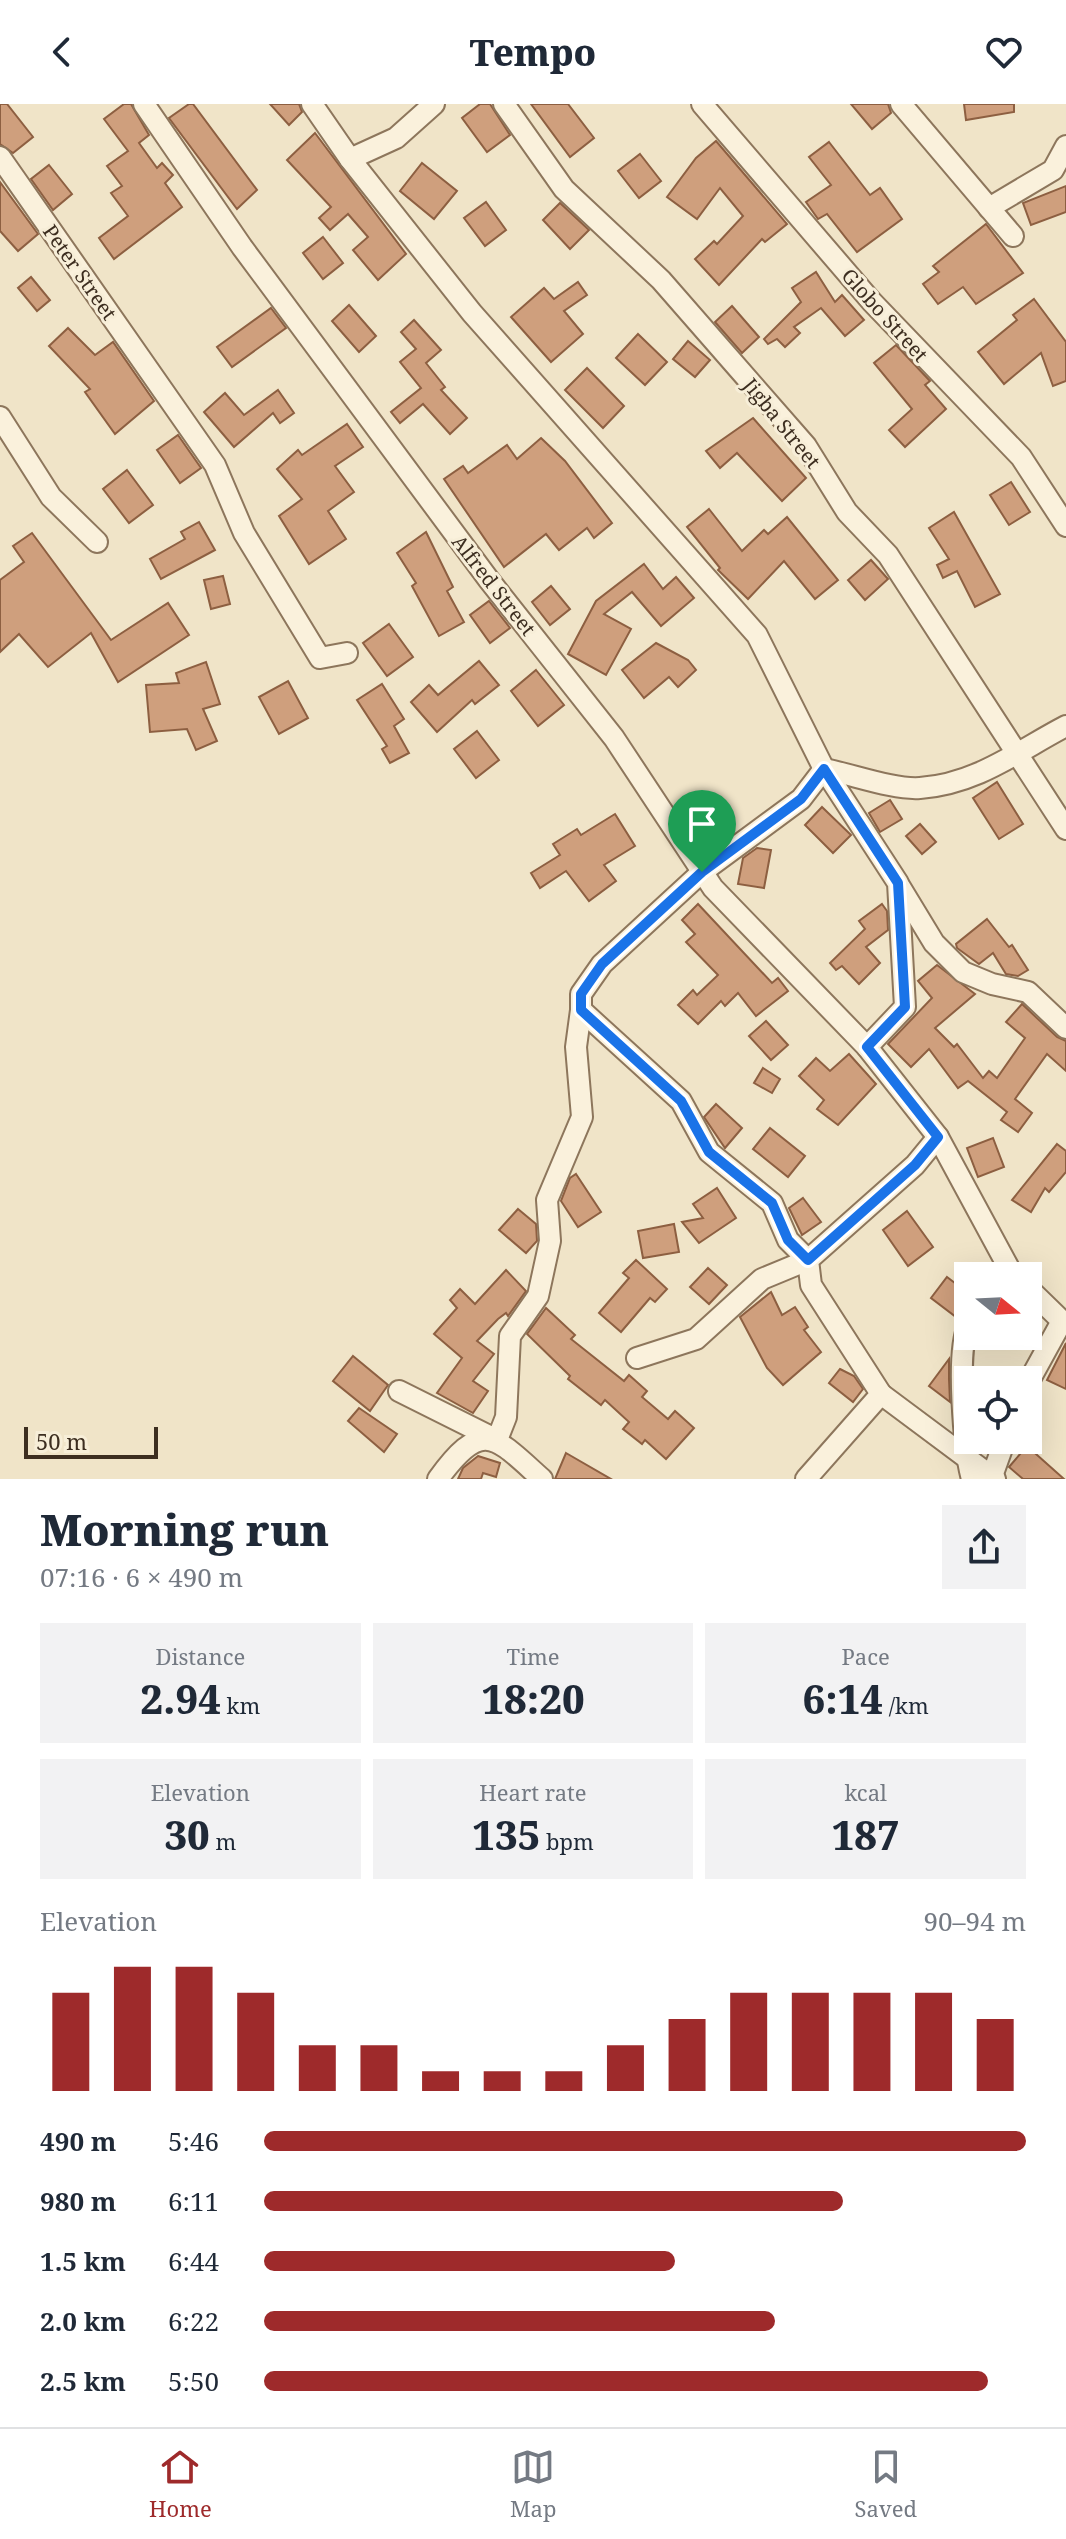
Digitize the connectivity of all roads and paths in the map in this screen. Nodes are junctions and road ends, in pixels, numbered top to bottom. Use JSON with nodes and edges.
{"nodes":[{"id":1,"x":144,"y":104,"type":"edge"},
{"id":2,"x":312,"y":104,"type":"edge"},
{"id":3,"x":434,"y":104,"type":"edge"},
{"id":4,"x":504,"y":104,"type":"edge"},
{"id":5,"x":702,"y":104,"type":"edge"},
{"id":6,"x":901,"y":104,"type":"edge"},
{"id":7,"x":1066,"y":146,"type":"edge"},
{"id":8,"x":0,"y":157,"type":"edge"},
{"id":9,"x":350,"y":159,"type":"junction"},
{"id":10,"x":989,"y":208,"type":"junction"},
{"id":11,"x":1013,"y":236,"type":"dead end"},
{"id":12,"x":0,"y":418,"type":"edge"},
{"id":13,"x":1066,"y":526,"type":"edge"},
{"id":14,"x":97,"y":542,"type":"dead end"},
{"id":15,"x":347,"y":653,"type":"dead end"},
{"id":16,"x":1066,"y":726,"type":"edge"},
{"id":17,"x":1025,"y":761,"type":"junction"},
{"id":18,"x":824,"y":769,"type":"junction"},
{"id":19,"x":1066,"y":829,"type":"edge"},
{"id":20,"x":702,"y":872,"type":"junction"},
{"id":21,"x":898,"y":883,"type":"junction"},
{"id":22,"x":581,"y":1010,"type":"junction"},
{"id":23,"x":1066,"y":1028,"type":"edge"},
{"id":24,"x":867,"y":1047,"type":"junction"},
{"id":25,"x":938,"y":1137,"type":"junction"},
{"id":26,"x":808,"y":1260,"type":"junction"},
{"id":27,"x":1005,"y":1262,"type":"edge"},
{"id":28,"x":1042,"y":1302,"type":"edge"},
{"id":29,"x":1064,"y":1323,"type":"edge"},
{"id":30,"x":637,"y":1358,"type":"dead end"},
{"id":31,"x":1038,"y":1366,"type":"edge"},
{"id":32,"x":399,"y":1391,"type":"dead end"},
{"id":33,"x":881,"y":1394,"type":"junction"},
{"id":34,"x":497,"y":1440,"type":"junction"},
{"id":35,"x":954,"y":1447,"type":"edge"},
{"id":36,"x":964,"y":1454,"type":"edge"},
{"id":37,"x":998,"y":1454,"type":"edge"},
{"id":38,"x":987,"y":1478,"type":"edge"},
{"id":39,"x":438,"y":1479,"type":"edge"},
{"id":40,"x":542,"y":1479,"type":"edge"},
{"id":41,"x":806,"y":1479,"type":"edge"}],
"edges":[{"from":1,"to":20,"type":"street","name":"Alfred Street"},
{"from":2,"to":9,"type":"street"},
{"from":3,"to":9,"type":"street"},
{"from":4,"to":17,"type":"street","name":"Jigba Street"},
{"from":5,"to":13,"type":"street","name":"Globo Street"},
{"from":6,"to":10,"type":"street"},
{"from":7,"to":10,"type":"street"},
{"from":8,"to":15,"type":"street","name":"Peter Street"},
{"from":9,"to":18,"type":"street"},
{"from":10,"to":11,"type":"street"},
{"from":12,"to":14,"type":"street"},
{"from":16,"to":17,"type":"street"},
{"from":17,"to":18,"type":"street"},
{"from":17,"to":19,"type":"street","name":"Jigba Street"},
{"from":18,"to":20,"type":"street"},
{"from":18,"to":21,"type":"street"},
{"from":20,"to":22,"type":"street"},
{"from":20,"to":24,"type":"street","name":"Alfred Street"},
{"from":21,"to":23,"type":"street"},
{"from":21,"to":24,"type":"street"},
{"from":22,"to":26,"type":"street"},
{"from":22,"to":34,"type":"street"},
{"from":24,"to":25,"type":"street","name":"Alfred Street"},
{"from":25,"to":26,"type":"street"},
{"from":25,"to":27,"type":"street","name":"Alfred Street"},
{"from":26,"to":30,"type":"street"},
{"from":26,"to":33,"type":"street"},
{"from":28,"to":29,"type":"street"},
{"from":29,"to":31,"type":"street"},
{"from":32,"to":34,"type":"street"},
{"from":33,"to":35,"type":"street"},
{"from":33,"to":41,"type":"street"},
{"from":34,"to":39,"type":"street"},
{"from":34,"to":40,"type":"street"},
{"from":36,"to":38,"type":"street"},
{"from":37,"to":38,"type":"street"}]}
